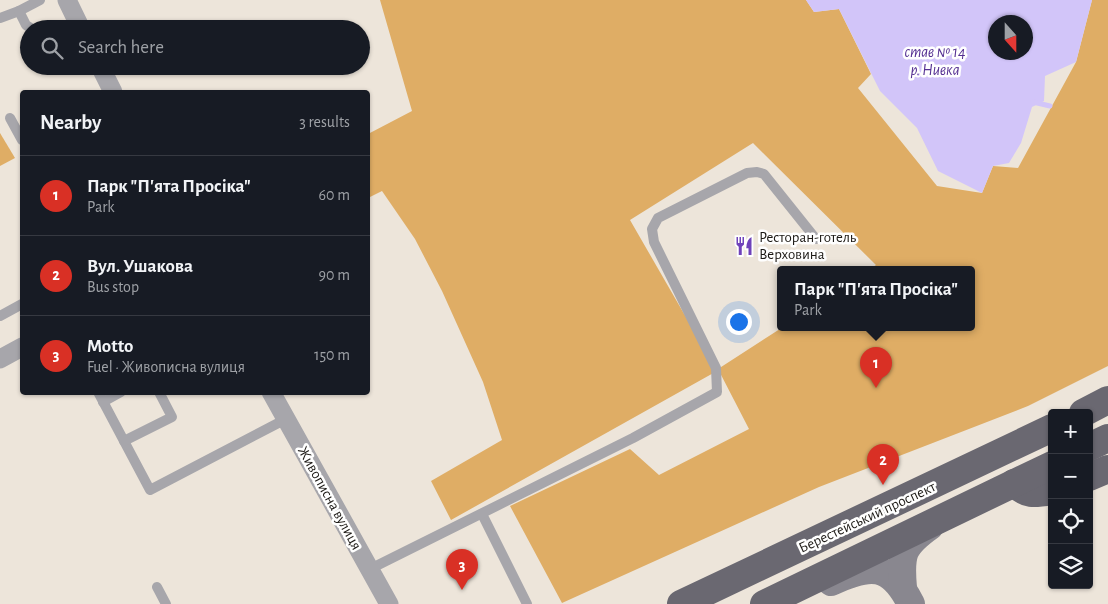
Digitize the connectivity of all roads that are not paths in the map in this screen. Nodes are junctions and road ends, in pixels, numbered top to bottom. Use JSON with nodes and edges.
{"nodes":[{"id":1,"x":40,"y":0,"type":"edge"},
{"id":2,"x":67,"y":0,"type":"edge"},
{"id":3,"x":19,"y":11,"type":"junction"},
{"id":4,"x":0,"y":18,"type":"edge"},
{"id":5,"x":24,"y":20,"type":"edge"},
{"id":6,"x":77,"y":20,"type":"edge"},
{"id":7,"x":104,"y":75,"type":"edge"},
{"id":8,"x":112,"y":90,"type":"edge"},
{"id":9,"x":10,"y":118,"type":"dead end"},
{"id":10,"x":20,"y":136,"type":"edge"},
{"id":11,"x":816,"y":239,"type":"dead end"},
{"id":12,"x":20,"y":305,"type":"edge"},
{"id":13,"x":0,"y":316,"type":"edge"},
{"id":14,"x":20,"y":348,"type":"edge"},
{"id":15,"x":0,"y":359,"type":"edge"},
{"id":16,"x":161,"y":395,"type":"edge"},
{"id":17,"x":273,"y":395,"type":"edge"},
{"id":18,"x":101,"y":397,"type":"edge"},
{"id":19,"x":1108,"y":400,"type":"edge"},
{"id":20,"x":1091,"y":409,"type":"edge"},
{"id":21,"x":286,"y":419,"type":"junction"},
{"id":22,"x":1048,"y":430,"type":"edge"},
{"id":23,"x":1108,"y":438,"type":"edge"},
{"id":24,"x":124,"y":441,"type":"junction"},
{"id":25,"x":1093,"y":445,"type":"edge"},
{"id":26,"x":1048,"y":467,"type":"edge"},
{"id":27,"x":1108,"y":468,"type":"edge"},
{"id":28,"x":1093,"y":475,"type":"edge"},
{"id":29,"x":1014,"y":484,"type":"junction"},
{"id":30,"x":1048,"y":492,"type":"edge"},
{"id":31,"x":482,"y":514,"type":"junction"},
{"id":32,"x":941,"y":519,"type":"junction"},
{"id":33,"x":370,"y":569,"type":"junction"},
{"id":34,"x":157,"y":587,"type":"dead end"},
{"id":35,"x":907,"y":596,"type":"edge"},
{"id":36,"x":166,"y":604,"type":"edge"},
{"id":37,"x":389,"y":604,"type":"edge"},
{"id":38,"x":527,"y":604,"type":"edge"},
{"id":39,"x":681,"y":604,"type":"edge"},
{"id":40,"x":764,"y":604,"type":"edge"},
{"id":41,"x":784,"y":604,"type":"edge"}],
"edges":[{"from":1,"to":3,"type":"lane"},
{"from":2,"to":6,"type":"street"},
{"from":3,"to":4,"type":"lane"},
{"from":3,"to":5,"type":"lane"},
{"from":7,"to":8,"type":"street"},
{"from":9,"to":10,"type":"lane"},
{"from":11,"to":31,"type":"lane"},
{"from":12,"to":13,"type":"lane"},
{"from":14,"to":15,"type":"street"},
{"from":16,"to":24,"type":"lane"},
{"from":17,"to":21,"type":"street","name":"Живописна вулиця"},
{"from":18,"to":24,"type":"lane"},
{"from":19,"to":20,"type":"highway"},
{"from":21,"to":24,"type":"lane"},
{"from":21,"to":33,"type":"street","name":"Живописна вулиця"},
{"from":22,"to":39,"type":"highway","name":"Берестейський проспект"},
{"from":23,"to":25,"type":"highway"},
{"from":26,"to":29,"type":"highway"},
{"from":27,"to":28,"type":"highway"},
{"from":29,"to":30,"type":"highway"},
{"from":29,"to":32,"type":"highway"},
{"from":31,"to":33,"type":"lane"},
{"from":31,"to":38,"type":"lane"},
{"from":32,"to":35,"type":"main road"},
{"from":32,"to":40,"type":"highway"},
{"from":33,"to":37,"type":"street","name":"Живописна вулиця"},
{"from":34,"to":36,"type":"lane"},
{"from":35,"to":41,"type":"main road"}]}
